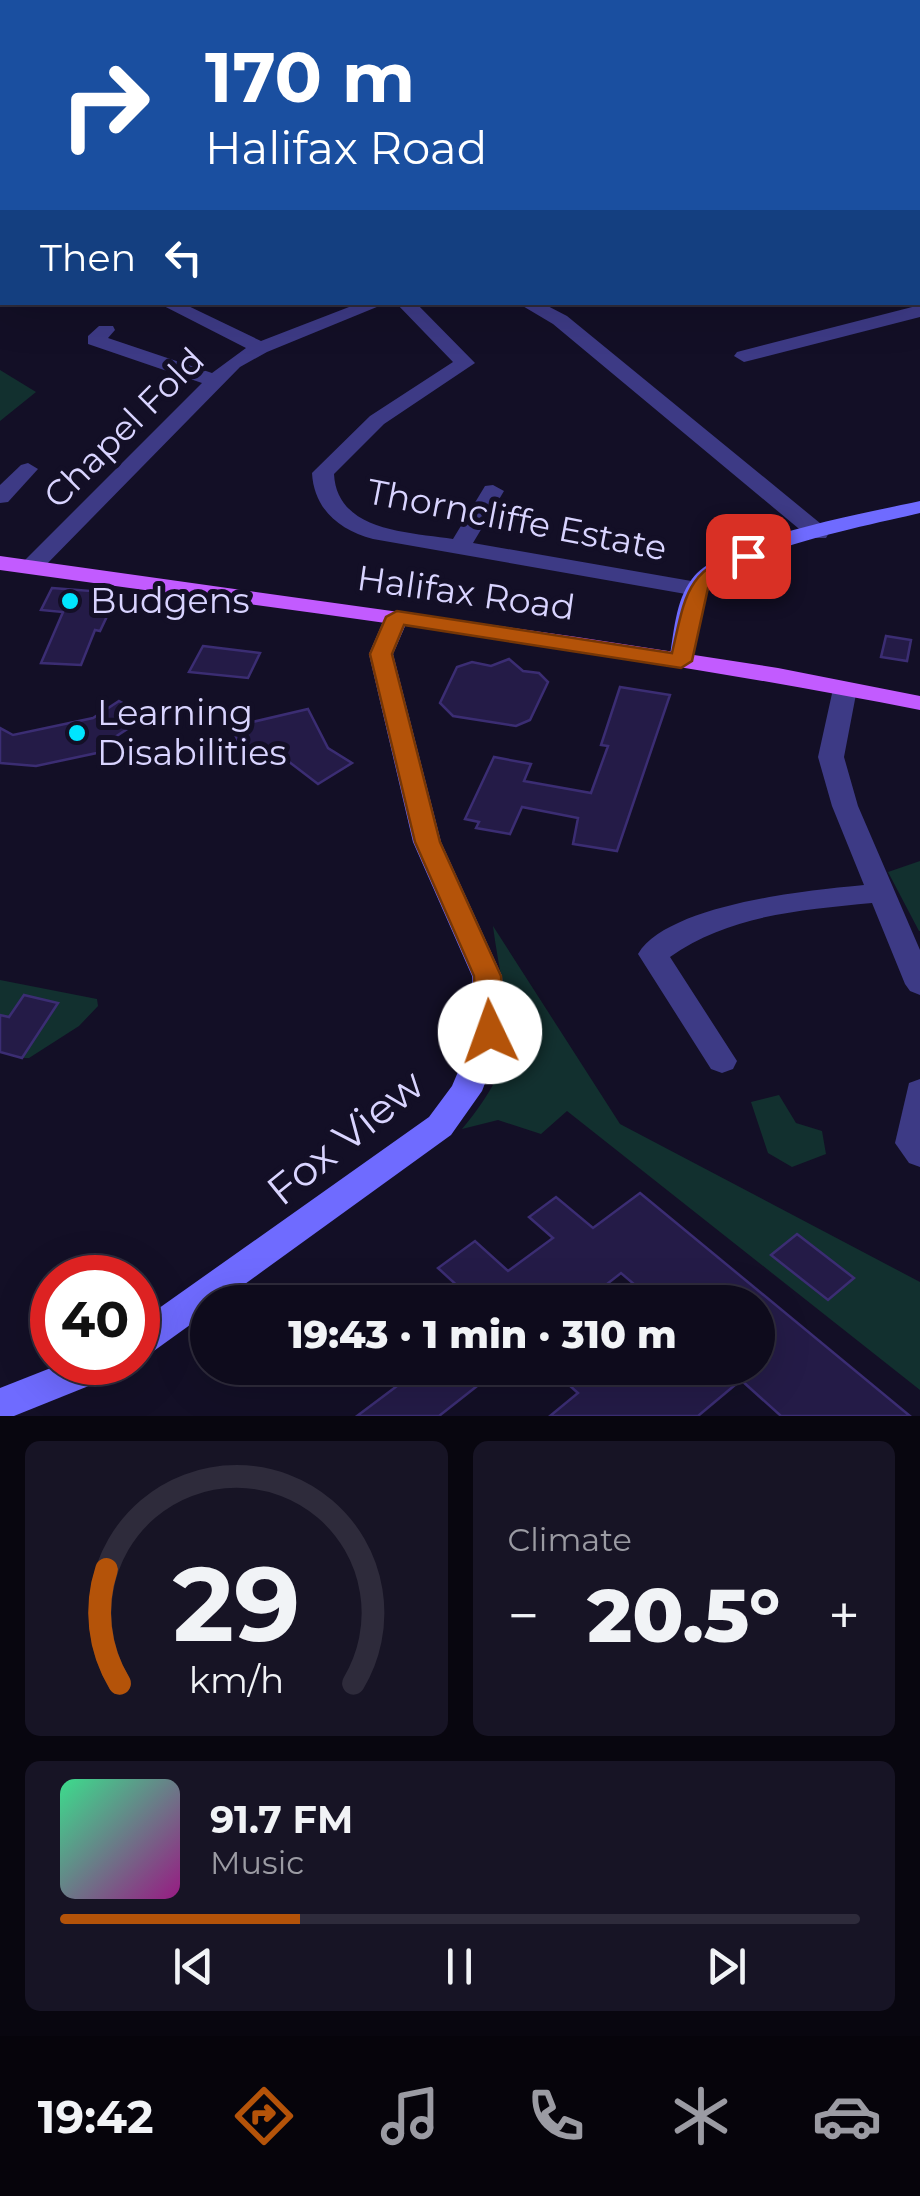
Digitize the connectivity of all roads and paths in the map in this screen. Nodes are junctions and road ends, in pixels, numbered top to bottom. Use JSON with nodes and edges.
{"nodes":[{"id":1,"x":171,"y":305,"type":"edge"},
{"id":2,"x":372,"y":305,"type":"edge"},
{"id":3,"x":407,"y":305,"type":"edge"},
{"id":4,"x":531,"y":305,"type":"edge"},
{"id":5,"x":920,"y":311,"type":"edge"},
{"id":6,"x":106,"y":330,"type":"dead end"},
{"id":7,"x":260,"y":348,"type":"junction"},
{"id":8,"x":744,"y":356,"type":"dead end"},
{"id":9,"x":218,"y":382,"type":"junction"},
{"id":10,"x":28,"y":469,"type":"dead end"},
{"id":11,"x":493,"y":491,"type":"dead end"},
{"id":12,"x":0,"y":497,"type":"edge"},
{"id":13,"x":920,"y":507,"type":"edge"},
{"id":14,"x":818,"y":532,"type":"junction"},
{"id":15,"x":459,"y":547,"type":"junction"},
{"id":16,"x":0,"y":563,"type":"edge"},
{"id":17,"x":32,"y":566,"type":"junction"},
{"id":18,"x":698,"y":588,"type":"junction"},
{"id":19,"x":397,"y":617,"type":"junction"},
{"id":20,"x":681,"y":661,"type":"junction"},
{"id":21,"x":845,"y":688,"type":"junction"},
{"id":22,"x":920,"y":703,"type":"edge"},
{"id":23,"x":882,"y":892,"type":"junction"},
{"id":24,"x":920,"y":984,"type":"edge"},
{"id":25,"x":722,"y":1062,"type":"dead end"},
{"id":26,"x":920,"y":1092,"type":"edge"},
{"id":27,"x":920,"y":1154,"type":"edge"},
{"id":28,"x":160,"y":1327,"type":"edge"},
{"id":29,"x":50,"y":1385,"type":"edge"},
{"id":30,"x":0,"y":1405,"type":"edge"}],
"edges":[{"from":1,"to":7,"type":"street"},
{"from":2,"to":7,"type":"street","name":"Chapel Fold"},
{"from":3,"to":15,"type":"street","name":"Thorncliffe Estate"},
{"from":4,"to":14,"type":"street"},
{"from":5,"to":8,"type":"street"},
{"from":6,"to":9,"type":"street"},
{"from":7,"to":9,"type":"street","name":"Chapel Fold"},
{"from":9,"to":17,"type":"street","name":"Chapel Fold"},
{"from":10,"to":12,"type":"street"},
{"from":11,"to":15,"type":"street"},
{"from":13,"to":14,"type":"street"},
{"from":14,"to":18,"type":"street"},
{"from":15,"to":18,"type":"street","name":"Thorncliffe Estate"},
{"from":16,"to":17,"type":"main road","name":"Halifax Road"},
{"from":17,"to":19,"type":"main road","name":"Halifax Road"},
{"from":18,"to":20,"type":"street"},
{"from":19,"to":20,"type":"main road","name":"Halifax Road"},
{"from":19,"to":28,"type":"street","name":"Fox View"},
{"from":20,"to":21,"type":"main road","name":"Halifax Road"},
{"from":21,"to":22,"type":"main road","name":"Halifax Road"},
{"from":21,"to":23,"type":"street"},
{"from":23,"to":24,"type":"street"},
{"from":23,"to":25,"type":"street"},
{"from":26,"to":27,"type":"street"},
{"from":29,"to":30,"type":"street"}]}
